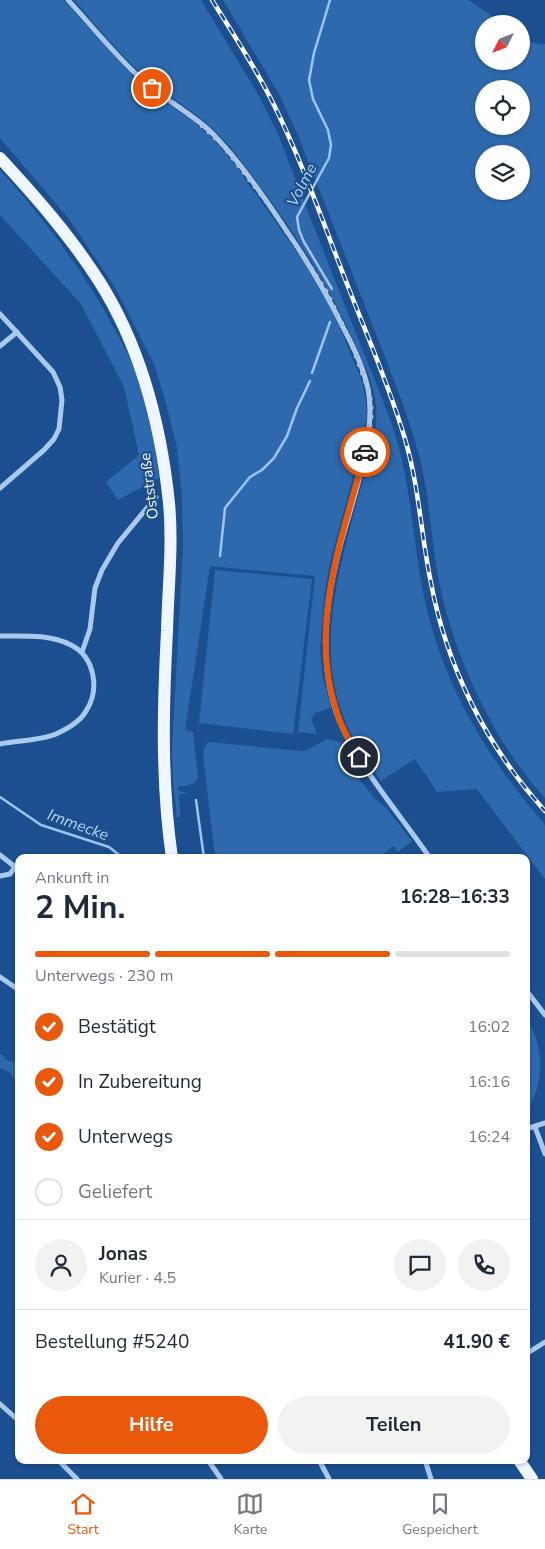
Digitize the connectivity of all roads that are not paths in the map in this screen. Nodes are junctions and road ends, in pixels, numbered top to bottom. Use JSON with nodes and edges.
{"nodes":[{"id":1,"x":68,"y":0,"type":"edge"},
{"id":2,"x":0,"y":158,"type":"edge"},
{"id":3,"x":0,"y":314,"type":"edge"},
{"id":4,"x":17,"y":332,"type":"junction"},
{"id":5,"x":0,"y":346,"type":"edge"},
{"id":6,"x":0,"y":488,"type":"edge"},
{"id":7,"x":156,"y":497,"type":"dead end"},
{"id":8,"x":0,"y":636,"type":"edge"},
{"id":9,"x":82,"y":652,"type":"junction"},
{"id":10,"x":0,"y":744,"type":"edge"},
{"id":11,"x":172,"y":854,"type":"edge"},
{"id":12,"x":427,"y":854,"type":"edge"},
{"id":13,"x":0,"y":855,"type":"edge"},
{"id":14,"x":15,"y":867,"type":"edge"},
{"id":15,"x":15,"y":870,"type":"edge"},
{"id":16,"x":0,"y":876,"type":"edge"},
{"id":17,"x":0,"y":977,"type":"edge"},
{"id":18,"x":15,"y":987,"type":"edge"},
{"id":19,"x":530,"y":995,"type":"edge"},
{"id":20,"x":545,"y":1015,"type":"edge"},
{"id":21,"x":545,"y":1123,"type":"edge"},
{"id":22,"x":535,"y":1127,"type":"junction"},
{"id":23,"x":530,"y":1128,"type":"edge"},
{"id":24,"x":545,"y":1154,"type":"edge"},
{"id":25,"x":545,"y":1342,"type":"edge"},
{"id":26,"x":530,"y":1351,"type":"edge"},
{"id":27,"x":0,"y":1404,"type":"edge"},
{"id":28,"x":15,"y":1418,"type":"edge"},
{"id":29,"x":62,"y":1464,"type":"edge"},
{"id":30,"x":211,"y":1464,"type":"edge"},
{"id":31,"x":321,"y":1464,"type":"edge"},
{"id":32,"x":426,"y":1464,"type":"edge"},
{"id":33,"x":522,"y":1464,"type":"edge"},
{"id":34,"x":77,"y":1479,"type":"edge"},
{"id":35,"x":221,"y":1479,"type":"edge"},
{"id":36,"x":328,"y":1479,"type":"edge"},
{"id":37,"x":431,"y":1479,"type":"edge"},
{"id":38,"x":532,"y":1479,"type":"edge"}],
"edges":[{"from":1,"to":12,"type":"street"},
{"from":2,"to":11,"type":"main road","name":"Oststraße"},
{"from":3,"to":4,"type":"street"},
{"from":4,"to":5,"type":"street"},
{"from":4,"to":6,"type":"street"},
{"from":7,"to":9,"type":"street"},
{"from":8,"to":9,"type":"street"},
{"from":9,"to":10,"type":"street"},
{"from":13,"to":14,"type":"street"},
{"from":15,"to":16,"type":"street"},
{"from":17,"to":18,"type":"street"},
{"from":19,"to":20,"type":"street"},
{"from":21,"to":22,"type":"street"},
{"from":22,"to":23,"type":"street"},
{"from":22,"to":24,"type":"street"},
{"from":25,"to":26,"type":"street"},
{"from":27,"to":28,"type":"street"},
{"from":29,"to":34,"type":"street"},
{"from":30,"to":35,"type":"street"},
{"from":31,"to":36,"type":"street"},
{"from":32,"to":37,"type":"street"},
{"from":33,"to":38,"type":"main road"}]}
